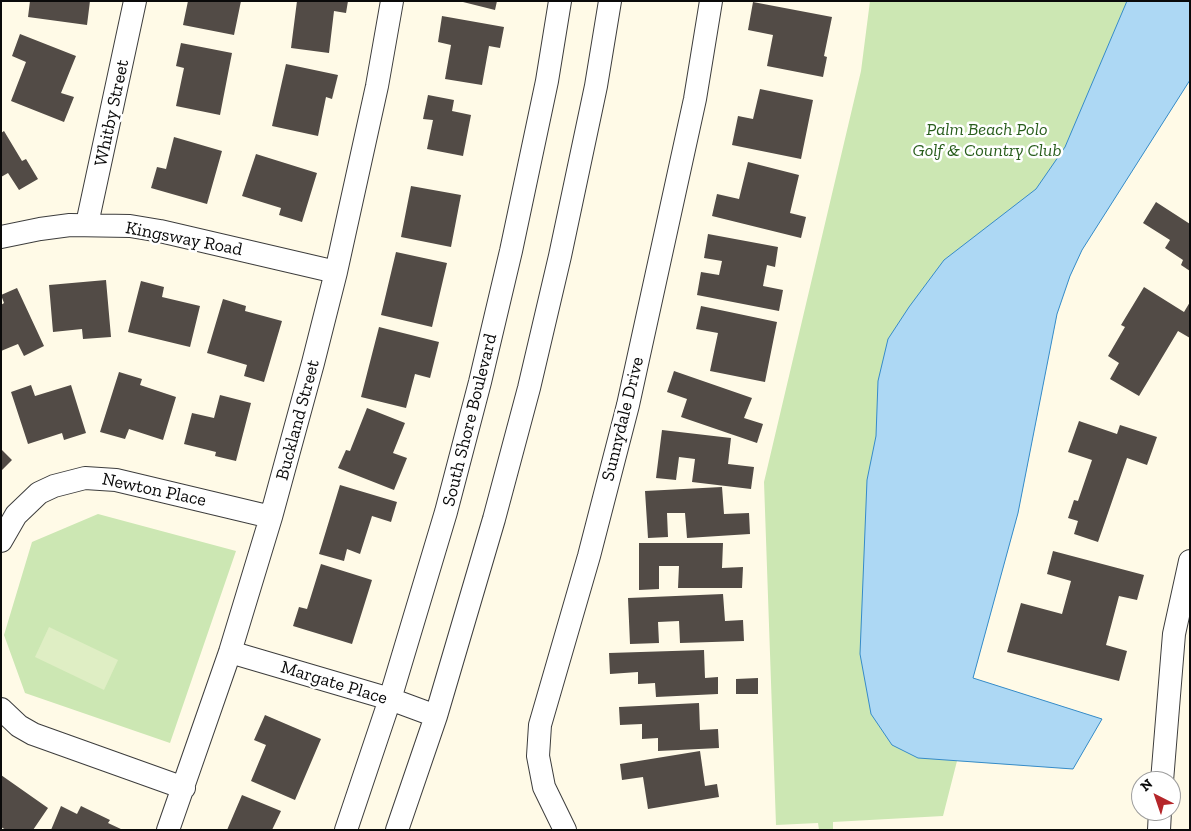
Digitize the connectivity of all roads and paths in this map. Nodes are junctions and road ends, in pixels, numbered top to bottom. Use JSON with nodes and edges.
{"nodes":[{"id":1,"x":135,"y":1,"type":"edge"},
{"id":2,"x":392,"y":1,"type":"edge"},
{"id":3,"x":560,"y":1,"type":"edge"},
{"id":4,"x":610,"y":1,"type":"edge"},
{"id":5,"x":712,"y":1,"type":"edge"},
{"id":6,"x":87,"y":224,"type":"junction"},
{"id":7,"x":1,"y":237,"type":"edge"},
{"id":8,"x":336,"y":272,"type":"junction"},
{"id":9,"x":271,"y":517,"type":"junction"},
{"id":10,"x":1,"y":540,"type":"edge"},
{"id":11,"x":1190,"y":561,"type":"edge"},
{"id":12,"x":230,"y":652,"type":"junction"},
{"id":13,"x":390,"y":699,"type":"junction"},
{"id":14,"x":1,"y":710,"type":"edge"},
{"id":15,"x":436,"y":716,"type":"junction"},
{"id":16,"x":1163,"y":771,"type":"edge"},
{"id":17,"x":184,"y":788,"type":"junction"},
{"id":18,"x":168,"y":830,"type":"edge"},
{"id":19,"x":346,"y":830,"type":"edge"},
{"id":20,"x":397,"y":830,"type":"edge"},
{"id":21,"x":564,"y":830,"type":"edge"}],
"edges":[{"from":1,"to":6,"type":"street","name":"Whitby Street"},
{"from":2,"to":8,"type":"street","name":"Buckland Street"},
{"from":3,"to":13,"type":"street","name":"South Shore Boulevard"},
{"from":4,"to":15,"type":"street"},
{"from":5,"to":21,"type":"street","name":"Sunnydale Drive"},
{"from":6,"to":7,"type":"street","name":"Kingsway Road"},
{"from":6,"to":8,"type":"street","name":"Kingsway Road"},
{"from":8,"to":9,"type":"street","name":"Buckland Street"},
{"from":9,"to":10,"type":"street","name":"Newton Place"},
{"from":9,"to":12,"type":"street","name":"Buckland Street"},
{"from":11,"to":16,"type":"street"},
{"from":12,"to":13,"type":"street","name":"Margate Place"},
{"from":12,"to":17,"type":"street","name":"Buckland Street"},
{"from":13,"to":15,"type":"street","name":"Margate Place"},
{"from":13,"to":19,"type":"street","name":"South Shore Boulevard"},
{"from":14,"to":17,"type":"street"},
{"from":15,"to":20,"type":"street"},
{"from":17,"to":18,"type":"street","name":"Buckland Street"}]}
